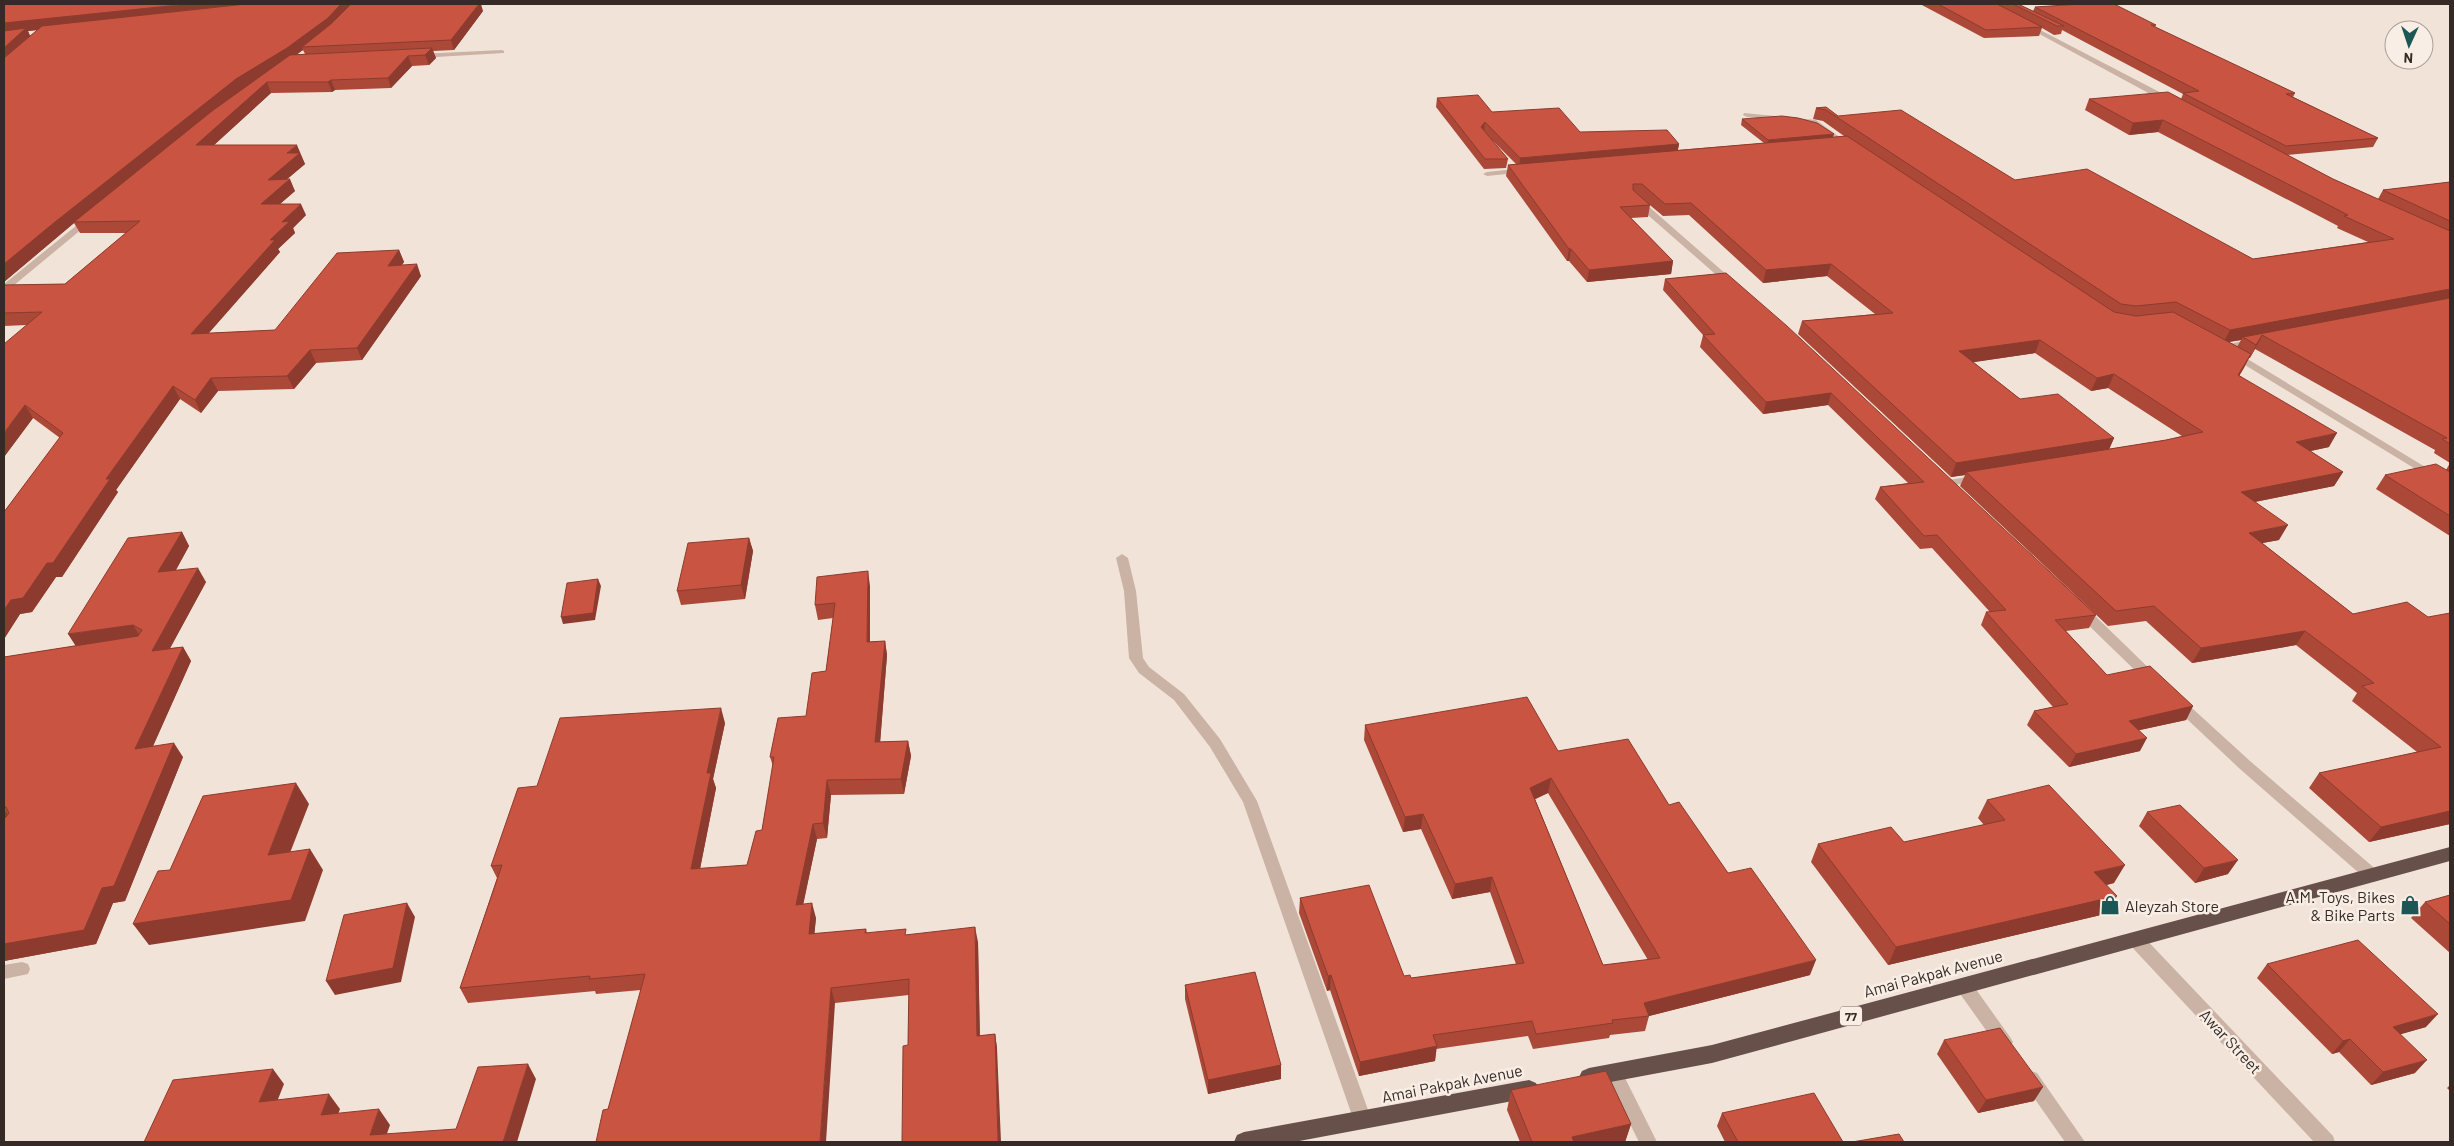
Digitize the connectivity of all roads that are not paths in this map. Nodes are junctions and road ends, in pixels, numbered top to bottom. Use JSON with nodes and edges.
{"nodes":[{"id":1,"x":2014,"y":18,"type":"edge"},
{"id":2,"x":502,"y":52,"type":"dead end"},
{"id":3,"x":413,"y":56,"type":"edge"},
{"id":4,"x":2175,"y":104,"type":"edge"},
{"id":5,"x":1747,"y":115,"type":"dead end"},
{"id":6,"x":1843,"y":143,"type":"junction"},
{"id":7,"x":1824,"y":144,"type":"edge"},
{"id":8,"x":1860,"y":153,"type":"edge"},
{"id":9,"x":1510,"y":164,"type":"edge"},
{"id":10,"x":1536,"y":169,"type":"edge"},
{"id":11,"x":1516,"y":171,"type":"junction"},
{"id":12,"x":1487,"y":174,"type":"edge"},
{"id":13,"x":1636,"y":199,"type":"edge"},
{"id":14,"x":94,"y":215,"type":"edge"},
{"id":15,"x":4,"y":289,"type":"edge"},
{"id":16,"x":1745,"y":295,"type":"edge"},
{"id":17,"x":2270,"y":339,"type":"edge"},
{"id":18,"x":1987,"y":477,"type":"edge"},
{"id":19,"x":2450,"y":487,"type":"edge"},
{"id":20,"x":1963,"y":497,"type":"edge"},
{"id":21,"x":1122,"y":558,"type":"dead end"},
{"id":22,"x":2068,"y":599,"type":"edge"},
{"id":23,"x":2450,"y":854,"type":"edge"},
{"id":24,"x":2373,"y":876,"type":"junction"},
{"id":25,"x":2135,"y":939,"type":"junction"},
{"id":26,"x":22,"y":969,"type":"dead end"},
{"id":27,"x":4,"y":972,"type":"edge"},
{"id":28,"x":1964,"y":986,"type":"junction"},
{"id":29,"x":1613,"y":1072,"type":"junction"},
{"id":30,"x":1575,"y":1080,"type":"edge"},
{"id":31,"x":1546,"y":1085,"type":"edge"},
{"id":32,"x":1363,"y":1120,"type":"junction"},
{"id":33,"x":1244,"y":1142,"type":"edge"},
{"id":34,"x":1648,"y":1142,"type":"edge"},
{"id":35,"x":2076,"y":1142,"type":"edge"},
{"id":36,"x":2326,"y":1142,"type":"edge"}],
"edges":[{"from":1,"to":4,"type":"street"},
{"from":2,"to":3,"type":"street"},
{"from":5,"to":6,"type":"street"},
{"from":6,"to":7,"type":"street"},
{"from":6,"to":8,"type":"street"},
{"from":9,"to":11,"type":"street"},
{"from":10,"to":11,"type":"street"},
{"from":11,"to":12,"type":"street"},
{"from":13,"to":16,"type":"street"},
{"from":14,"to":15,"type":"street"},
{"from":17,"to":19,"type":"street"},
{"from":18,"to":20,"type":"street"},
{"from":21,"to":32,"type":"street"},
{"from":22,"to":24,"type":"street"},
{"from":23,"to":24,"type":"highway","name":"Amai Pakpak Avenue","number":"77"},
{"from":24,"to":25,"type":"highway","name":"Amai Pakpak Avenue","number":"77"},
{"from":25,"to":28,"type":"highway","name":"Amai Pakpak Avenue","number":"77"},
{"from":25,"to":36,"type":"street","name":"Awar Street"},
{"from":26,"to":27,"type":"street"},
{"from":28,"to":29,"type":"highway","name":"Amai Pakpak Avenue","number":"77"},
{"from":28,"to":35,"type":"street"},
{"from":29,"to":30,"type":"highway","name":"Amai Pakpak Avenue","number":"77"},
{"from":29,"to":34,"type":"street"},
{"from":31,"to":32,"type":"highway","name":"Amai Pakpak Avenue"},
{"from":32,"to":33,"type":"highway","name":"Amai Pakpak Avenue"}]}
